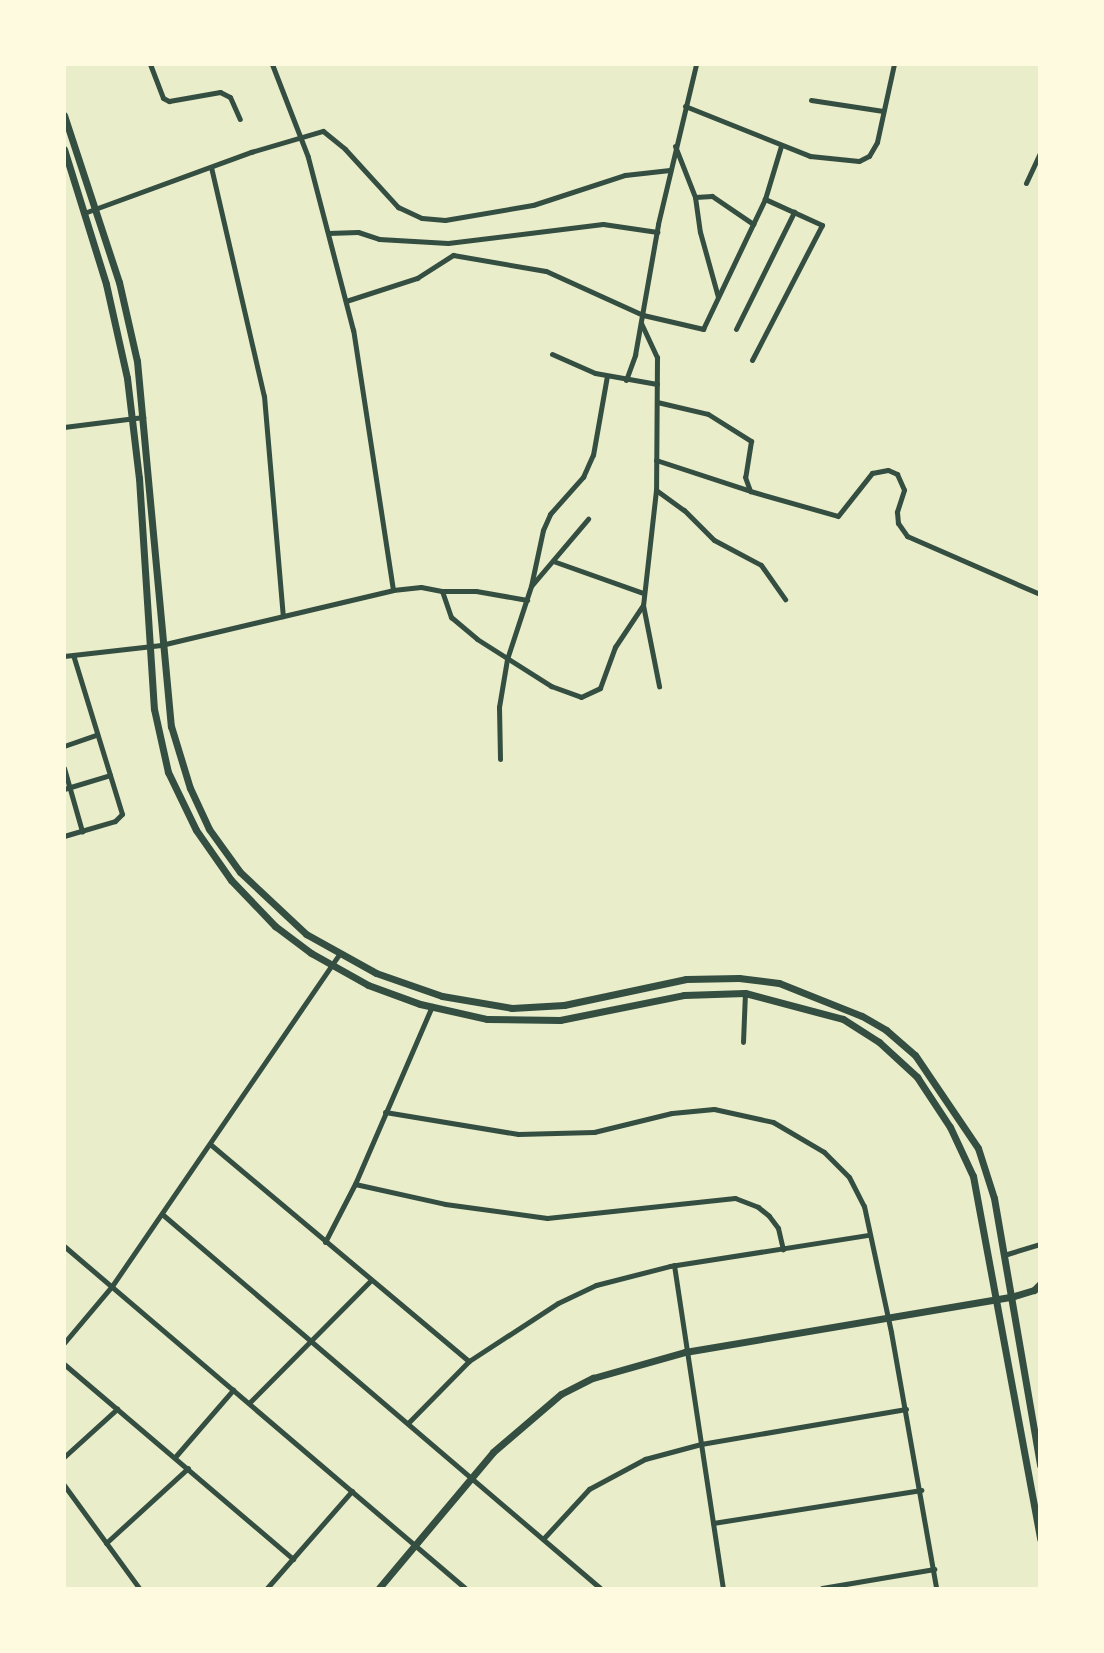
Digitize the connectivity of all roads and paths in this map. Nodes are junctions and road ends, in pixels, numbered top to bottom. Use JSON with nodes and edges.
{"nodes":[{"id":1,"x":150,"y":64,"type":"edge"},
{"id":2,"x":272,"y":64,"type":"edge"},
{"id":3,"x":696,"y":64,"type":"edge"},
{"id":4,"x":894,"y":64,"type":"edge"},
{"id":5,"x":811,"y":100,"type":"dead end"},
{"id":6,"x":685,"y":106,"type":"junction"},
{"id":7,"x":883,"y":111,"type":"junction"},
{"id":8,"x":64,"y":115,"type":"edge"},
{"id":9,"x":240,"y":119,"type":"dead end"},
{"id":10,"x":300,"y":136,"type":"junction"},
{"id":11,"x":675,"y":146,"type":"junction"},
{"id":12,"x":781,"y":146,"type":"junction"},
{"id":13,"x":64,"y":149,"type":"edge"},
{"id":14,"x":1040,"y":153,"type":"edge"},
{"id":15,"x":211,"y":167,"type":"junction"},
{"id":16,"x":670,"y":170,"type":"junction"},
{"id":17,"x":1026,"y":183,"type":"dead end"},
{"id":18,"x":695,"y":196,"type":"junction"},
{"id":19,"x":765,"y":199,"type":"junction"},
{"id":20,"x":96,"y":208,"type":"junction"},
{"id":21,"x":794,"y":212,"type":"junction"},
{"id":22,"x":84,"y":213,"type":"junction"},
{"id":23,"x":753,"y":224,"type":"junction"},
{"id":24,"x":657,"y":232,"type":"junction"},
{"id":25,"x":328,"y":233,"type":"junction"},
{"id":26,"x":718,"y":298,"type":"junction"},
{"id":27,"x":346,"y":302,"type":"junction"},
{"id":28,"x":643,"y":315,"type":"junction"},
{"id":29,"x":641,"y":322,"type":"junction"},
{"id":30,"x":736,"y":329,"type":"dead end"},
{"id":31,"x":552,"y":354,"type":"dead end"},
{"id":32,"x":752,"y":360,"type":"dead end"},
{"id":33,"x":607,"y":376,"type":"junction"},
{"id":34,"x":626,"y":380,"type":"junction"},
{"id":35,"x":657,"y":384,"type":"junction"},
{"id":36,"x":657,"y":402,"type":"junction"},
{"id":37,"x":144,"y":417,"type":"junction"},
{"id":38,"x":132,"y":418,"type":"junction"},
{"id":39,"x":64,"y":427,"type":"edge"},
{"id":40,"x":656,"y":460,"type":"junction"},
{"id":41,"x":656,"y":490,"type":"junction"},
{"id":42,"x":747,"y":490,"type":"junction"},
{"id":43,"x":588,"y":519,"type":"dead end"},
{"id":44,"x":553,"y":561,"type":"junction"},
{"id":45,"x":531,"y":586,"type":"junction"},
{"id":46,"x":393,"y":590,"type":"junction"},
{"id":47,"x":442,"y":591,"type":"junction"},
{"id":48,"x":644,"y":593,"type":"junction"},
{"id":49,"x":1040,"y":594,"type":"edge"},
{"id":50,"x":785,"y":599,"type":"dead end"},
{"id":51,"x":527,"y":600,"type":"junction"},
{"id":52,"x":643,"y":605,"type":"junction"},
{"id":53,"x":283,"y":616,"type":"junction"},
{"id":54,"x":161,"y":645,"type":"junction"},
{"id":55,"x":149,"y":647,"type":"junction"},
{"id":56,"x":73,"y":655,"type":"junction"},
{"id":57,"x":64,"y":656,"type":"edge"},
{"id":58,"x":507,"y":659,"type":"junction"},
{"id":59,"x":659,"y":686,"type":"dead end"},
{"id":60,"x":96,"y":735,"type":"junction"},
{"id":61,"x":64,"y":746,"type":"edge"},
{"id":62,"x":500,"y":759,"type":"dead end"},
{"id":63,"x":64,"y":768,"type":"edge"},
{"id":64,"x":110,"y":775,"type":"junction"},
{"id":65,"x":68,"y":788,"type":"edge"},
{"id":66,"x":82,"y":831,"type":"junction"},
{"id":67,"x":64,"y":836,"type":"edge"},
{"id":68,"x":340,"y":953,"type":"junction"},
{"id":69,"x":332,"y":965,"type":"junction"},
{"id":70,"x":745,"y":993,"type":"junction"},
{"id":71,"x":432,"y":1006,"type":"junction"},
{"id":72,"x":743,"y":1042,"type":"dead end"},
{"id":73,"x":386,"y":1112,"type":"junction"},
{"id":74,"x":210,"y":1144,"type":"junction"},
{"id":75,"x":355,"y":1184,"type":"junction"},
{"id":76,"x":162,"y":1214,"type":"junction"},
{"id":77,"x":870,"y":1235,"type":"junction"},
{"id":78,"x":325,"y":1242,"type":"junction"},
{"id":79,"x":1040,"y":1244,"type":"edge"},
{"id":80,"x":64,"y":1246,"type":"edge"},
{"id":81,"x":783,"y":1249,"type":"junction"},
{"id":82,"x":1004,"y":1255,"type":"junction"},
{"id":83,"x":674,"y":1265,"type":"junction"},
{"id":84,"x":371,"y":1280,"type":"junction"},
{"id":85,"x":112,"y":1286,"type":"junction"},
{"id":86,"x":1038,"y":1288,"type":"edge"},
{"id":87,"x":1011,"y":1297,"type":"junction"},
{"id":88,"x":998,"y":1299,"type":"junction"},
{"id":89,"x":888,"y":1316,"type":"junction"},
{"id":90,"x":312,"y":1340,"type":"junction"},
{"id":91,"x":64,"y":1343,"type":"edge"},
{"id":92,"x":685,"y":1352,"type":"junction"},
{"id":93,"x":469,"y":1361,"type":"junction"},
{"id":94,"x":64,"y":1364,"type":"edge"},
{"id":95,"x":233,"y":1390,"type":"junction"},
{"id":96,"x":249,"y":1403,"type":"junction"},
{"id":97,"x":117,"y":1409,"type":"junction"},
{"id":98,"x":906,"y":1409,"type":"junction"},
{"id":99,"x":408,"y":1423,"type":"junction"},
{"id":100,"x":701,"y":1444,"type":"junction"},
{"id":101,"x":175,"y":1456,"type":"junction"},
{"id":102,"x":64,"y":1457,"type":"edge"},
{"id":103,"x":1040,"y":1465,"type":"edge"},
{"id":104,"x":189,"y":1468,"type":"junction"},
{"id":105,"x":472,"y":1476,"type":"junction"},
{"id":106,"x":64,"y":1485,"type":"edge"},
{"id":107,"x":352,"y":1491,"type":"junction"},
{"id":108,"x":921,"y":1491,"type":"junction"},
{"id":109,"x":713,"y":1523,"type":"junction"},
{"id":110,"x":543,"y":1539,"type":"junction"},
{"id":111,"x":1040,"y":1539,"type":"edge"},
{"id":112,"x":106,"y":1543,"type":"junction"},
{"id":113,"x":415,"y":1545,"type":"junction"},
{"id":114,"x":293,"y":1559,"type":"junction"},
{"id":115,"x":934,"y":1569,"type":"junction"},
{"id":116,"x":139,"y":1588,"type":"edge"},
{"id":117,"x":267,"y":1588,"type":"edge"},
{"id":118,"x":380,"y":1588,"type":"edge"},
{"id":119,"x":465,"y":1588,"type":"edge"},
{"id":120,"x":600,"y":1588,"type":"edge"},
{"id":121,"x":723,"y":1588,"type":"edge"},
{"id":122,"x":822,"y":1588,"type":"edge"},
{"id":123,"x":936,"y":1588,"type":"edge"}],
"edges":[{"from":1,"to":9,"type":"street"},
{"from":2,"to":10,"type":"street"},
{"from":3,"to":6,"type":"street"},
{"from":4,"to":7,"type":"street"},
{"from":5,"to":7,"type":"street"},
{"from":6,"to":11,"type":"street"},
{"from":6,"to":12,"type":"street"},
{"from":7,"to":12,"type":"street"},
{"from":8,"to":20,"type":"street"},
{"from":10,"to":15,"type":"street"},
{"from":10,"to":16,"type":"street"},
{"from":10,"to":25,"type":"street"},
{"from":11,"to":16,"type":"street"},
{"from":11,"to":18,"type":"street"},
{"from":12,"to":19,"type":"street"},
{"from":13,"to":22,"type":"street"},
{"from":14,"to":17,"type":"street"},
{"from":15,"to":20,"type":"street"},
{"from":15,"to":53,"type":"street"},
{"from":16,"to":24,"type":"street"},
{"from":18,"to":23,"type":"street"},
{"from":18,"to":26,"type":"street"},
{"from":19,"to":21,"type":"street"},
{"from":19,"to":23,"type":"street"},
{"from":20,"to":22,"type":"street"},
{"from":20,"to":37,"type":"street"},
{"from":21,"to":30,"type":"street"},
{"from":21,"to":32,"type":"street"},
{"from":22,"to":38,"type":"street"},
{"from":23,"to":26,"type":"street"},
{"from":24,"to":25,"type":"street"},
{"from":24,"to":28,"type":"street"},
{"from":25,"to":27,"type":"street"},
{"from":26,"to":28,"type":"street"},
{"from":27,"to":28,"type":"street"},
{"from":27,"to":46,"type":"street"},
{"from":28,"to":29,"type":"street"},
{"from":29,"to":34,"type":"street"},
{"from":29,"to":35,"type":"street"},
{"from":31,"to":33,"type":"street"},
{"from":33,"to":34,"type":"street"},
{"from":33,"to":45,"type":"street"},
{"from":34,"to":35,"type":"street"},
{"from":35,"to":36,"type":"street"},
{"from":36,"to":40,"type":"street"},
{"from":36,"to":42,"type":"street"},
{"from":37,"to":38,"type":"street"},
{"from":37,"to":54,"type":"street"},
{"from":38,"to":39,"type":"street"},
{"from":38,"to":55,"type":"street"},
{"from":40,"to":41,"type":"street"},
{"from":40,"to":42,"type":"street"},
{"from":41,"to":48,"type":"street"},
{"from":41,"to":50,"type":"street"},
{"from":42,"to":49,"type":"street"},
{"from":43,"to":44,"type":"street"},
{"from":44,"to":45,"type":"street"},
{"from":44,"to":48,"type":"street"},
{"from":45,"to":51,"type":"street"},
{"from":46,"to":47,"type":"street"},
{"from":46,"to":53,"type":"street"},
{"from":47,"to":51,"type":"street"},
{"from":47,"to":58,"type":"street"},
{"from":48,"to":52,"type":"street"},
{"from":51,"to":58,"type":"street"},
{"from":52,"to":58,"type":"street"},
{"from":52,"to":59,"type":"street"},
{"from":53,"to":54,"type":"street"},
{"from":54,"to":55,"type":"street"},
{"from":54,"to":68,"type":"street"},
{"from":55,"to":56,"type":"street"},
{"from":55,"to":69,"type":"street"},
{"from":56,"to":57,"type":"street"},
{"from":56,"to":60,"type":"street"},
{"from":58,"to":62,"type":"street"},
{"from":60,"to":61,"type":"street"},
{"from":60,"to":64,"type":"street"},
{"from":63,"to":65,"type":"street"},
{"from":64,"to":65,"type":"street"},
{"from":64,"to":66,"type":"street"},
{"from":65,"to":66,"type":"street"},
{"from":66,"to":67,"type":"street"},
{"from":68,"to":69,"type":"street"},
{"from":68,"to":82,"type":"street"},
{"from":69,"to":71,"type":"street"},
{"from":69,"to":74,"type":"street"},
{"from":70,"to":71,"type":"street"},
{"from":70,"to":72,"type":"street"},
{"from":70,"to":88,"type":"street"},
{"from":71,"to":73,"type":"street"},
{"from":73,"to":75,"type":"street"},
{"from":73,"to":77,"type":"street"},
{"from":74,"to":76,"type":"street"},
{"from":74,"to":78,"type":"street"},
{"from":75,"to":78,"type":"street"},
{"from":75,"to":81,"type":"street"},
{"from":76,"to":85,"type":"street"},
{"from":76,"to":90,"type":"street"},
{"from":77,"to":81,"type":"street"},
{"from":77,"to":89,"type":"street"},
{"from":78,"to":84,"type":"street"},
{"from":79,"to":82,"type":"street"},
{"from":80,"to":85,"type":"street"},
{"from":81,"to":83,"type":"street"},
{"from":82,"to":87,"type":"street"},
{"from":83,"to":92,"type":"street"},
{"from":83,"to":93,"type":"street"},
{"from":84,"to":90,"type":"street"},
{"from":84,"to":93,"type":"street"},
{"from":85,"to":91,"type":"street"},
{"from":85,"to":95,"type":"street"},
{"from":86,"to":87,"type":"street"},
{"from":87,"to":88,"type":"street"},
{"from":87,"to":103,"type":"street"},
{"from":88,"to":89,"type":"street"},
{"from":88,"to":111,"type":"street"},
{"from":89,"to":92,"type":"street"},
{"from":89,"to":98,"type":"street"},
{"from":90,"to":96,"type":"street"},
{"from":90,"to":99,"type":"street"},
{"from":92,"to":100,"type":"street"},
{"from":92,"to":105,"type":"street"},
{"from":93,"to":99,"type":"street"},
{"from":94,"to":97,"type":"street"},
{"from":95,"to":96,"type":"street"},
{"from":95,"to":101,"type":"street"},
{"from":96,"to":107,"type":"street"},
{"from":97,"to":101,"type":"street"},
{"from":97,"to":102,"type":"street"},
{"from":98,"to":100,"type":"street"},
{"from":98,"to":108,"type":"street"},
{"from":99,"to":105,"type":"street"},
{"from":100,"to":109,"type":"street"},
{"from":100,"to":110,"type":"street"},
{"from":101,"to":104,"type":"street"},
{"from":104,"to":112,"type":"street"},
{"from":104,"to":114,"type":"street"},
{"from":105,"to":110,"type":"street"},
{"from":105,"to":113,"type":"street"},
{"from":106,"to":112,"type":"street"},
{"from":107,"to":113,"type":"street"},
{"from":107,"to":114,"type":"street"},
{"from":108,"to":109,"type":"street"},
{"from":108,"to":115,"type":"street"},
{"from":109,"to":121,"type":"street"},
{"from":110,"to":120,"type":"street"},
{"from":112,"to":116,"type":"street"},
{"from":113,"to":118,"type":"street"},
{"from":113,"to":119,"type":"street"},
{"from":114,"to":117,"type":"street"},
{"from":115,"to":122,"type":"street"},
{"from":115,"to":123,"type":"street"}]}
